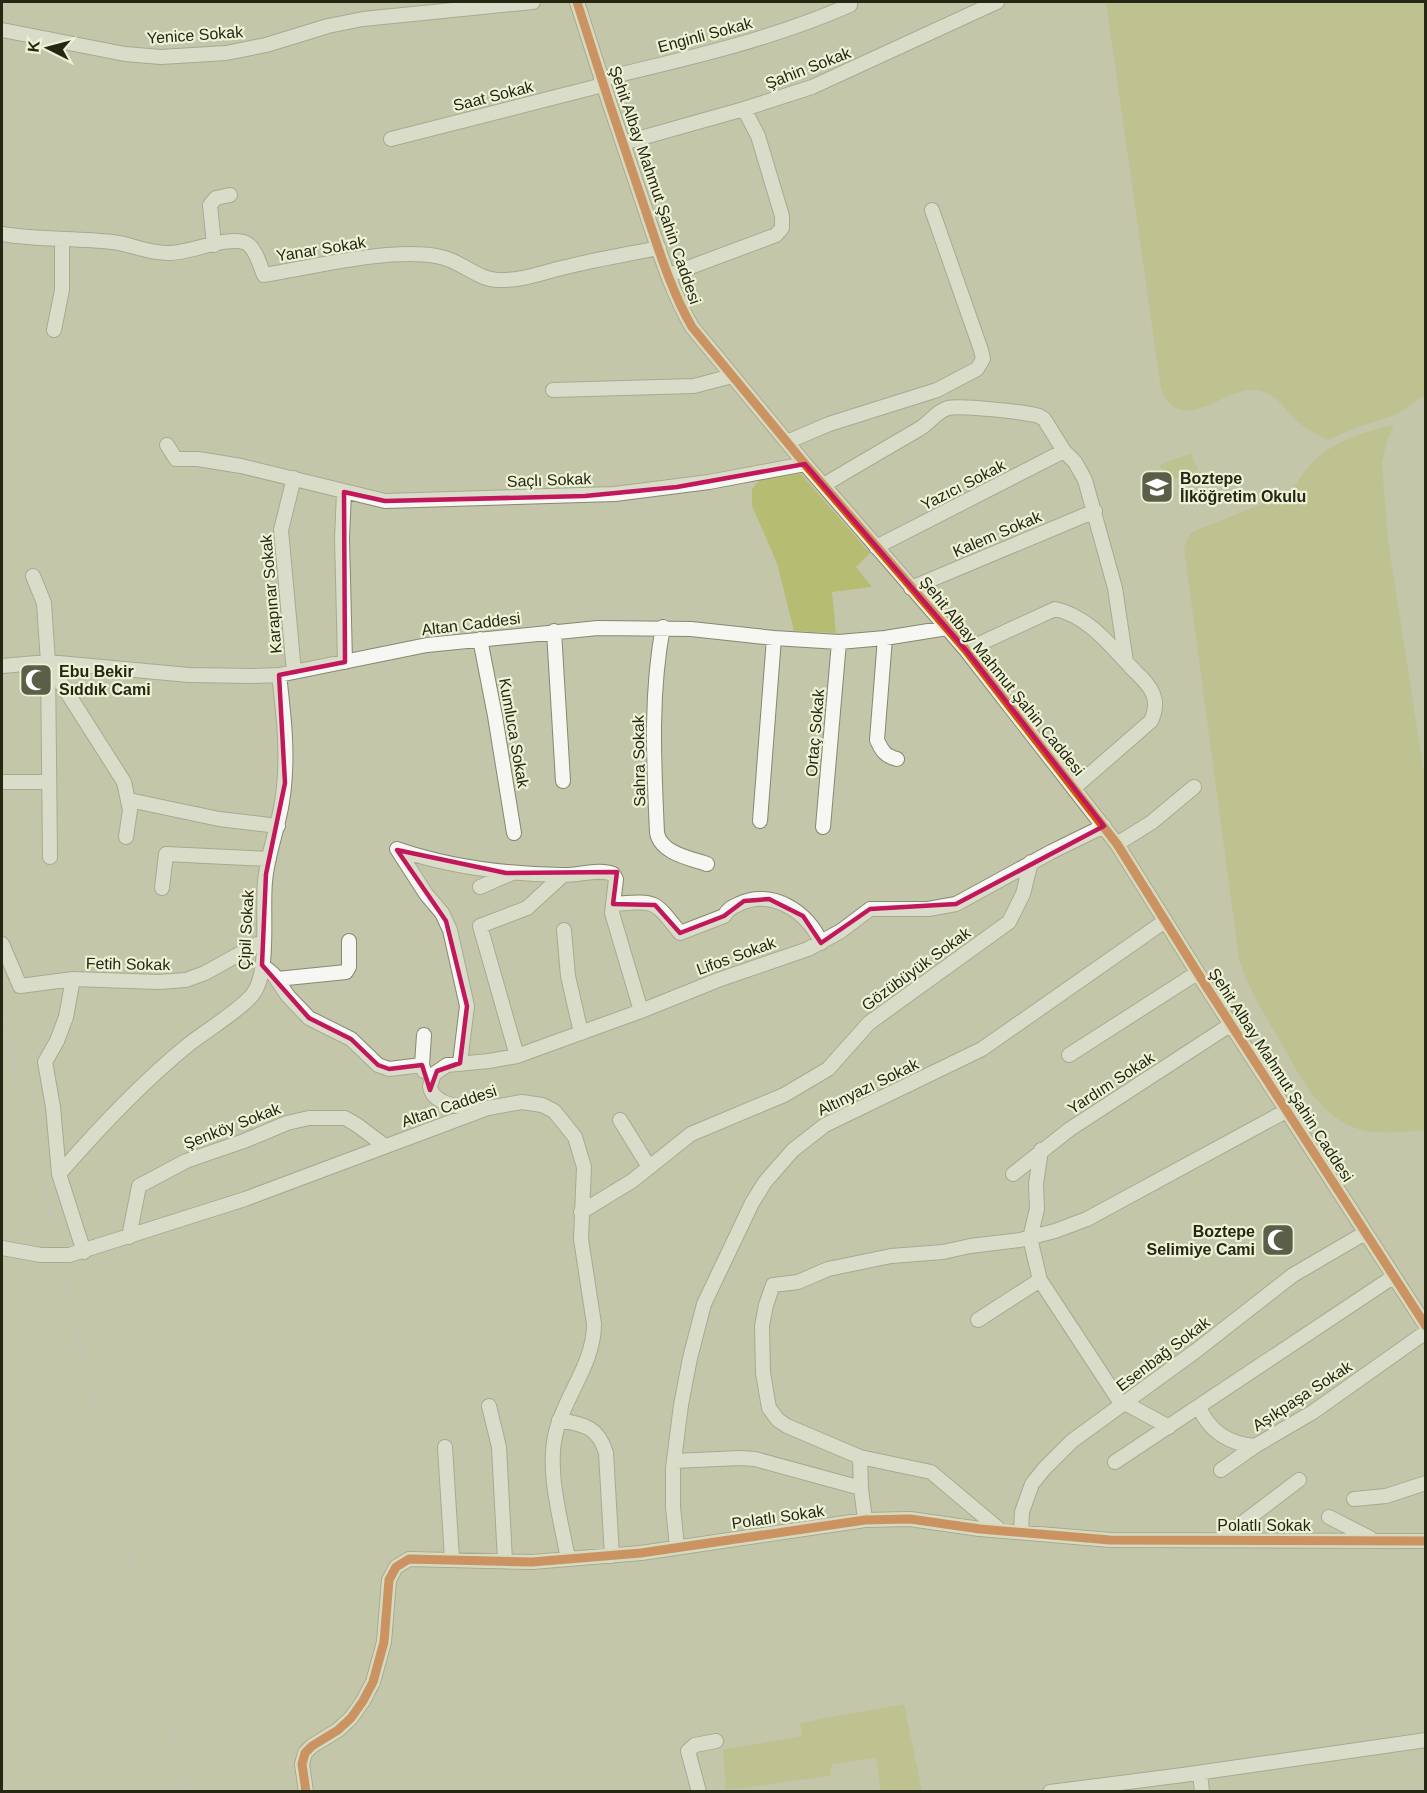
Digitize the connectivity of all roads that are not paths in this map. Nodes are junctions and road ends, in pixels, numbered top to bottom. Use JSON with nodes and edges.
{"nodes":[{"id":1,"x":533,"y":2,"type":"edge"},
{"id":2,"x":577,"y":2,"type":"edge"},
{"id":3,"x":998,"y":2,"type":"edge"},
{"id":4,"x":849,"y":3,"type":"edge"},
{"id":5,"x":2,"y":30,"type":"edge"},
{"id":6,"x":602,"y":82,"type":"junction"},
{"id":7,"x":744,"y":109,"type":"junction"},
{"id":8,"x":391,"y":139,"type":"dead end"},
{"id":9,"x":623,"y":143,"type":"junction"},
{"id":10,"x":230,"y":195,"type":"dead end"},
{"id":11,"x":932,"y":210,"type":"dead end"},
{"id":12,"x":2,"y":234,"type":"edge"},
{"id":13,"x":62,"y":240,"type":"junction"},
{"id":14,"x":214,"y":245,"type":"junction"},
{"id":15,"x":659,"y":248,"type":"junction"},
{"id":16,"x":669,"y":275,"type":"junction"},
{"id":17,"x":54,"y":330,"type":"dead end"},
{"id":18,"x":732,"y":376,"type":"junction"},
{"id":19,"x":553,"y":390,"type":"dead end"},
{"id":20,"x":787,"y":442,"type":"junction"},
{"id":21,"x":167,"y":445,"type":"dead end"},
{"id":22,"x":1065,"y":451,"type":"junction"},
{"id":23,"x":805,"y":464,"type":"junction"},
{"id":24,"x":294,"y":478,"type":"junction"},
{"id":25,"x":824,"y":485,"type":"junction"},
{"id":26,"x":344,"y":492,"type":"junction"},
{"id":27,"x":1095,"y":511,"type":"junction"},
{"id":28,"x":876,"y":547,"type":"junction"},
{"id":29,"x":33,"y":576,"type":"dead end"},
{"id":30,"x":911,"y":588,"type":"junction"},
{"id":31,"x":663,"y":627,"type":"junction"},
{"id":32,"x":947,"y":628,"type":"junction"},
{"id":33,"x":554,"y":631,"type":"junction"},
{"id":34,"x":774,"y":638,"type":"junction"},
{"id":35,"x":885,"y":638,"type":"junction"},
{"id":36,"x":480,"y":639,"type":"junction"},
{"id":37,"x":839,"y":642,"type":"junction"},
{"id":38,"x":966,"y":650,"type":"junction"},
{"id":39,"x":48,"y":662,"type":"junction"},
{"id":40,"x":345,"y":662,"type":"junction"},
{"id":41,"x":1126,"y":662,"type":"junction"},
{"id":42,"x":2,"y":666,"type":"edge"},
{"id":43,"x":294,"y":672,"type":"junction"},
{"id":44,"x":279,"y":675,"type":"junction"},
{"id":45,"x":897,"y":759,"type":"dead end"},
{"id":46,"x":563,"y":781,"type":"dead end"},
{"id":47,"x":2,"y":782,"type":"edge"},
{"id":48,"x":49,"y":782,"type":"junction"},
{"id":49,"x":1194,"y":787,"type":"dead end"},
{"id":50,"x":1074,"y":789,"type":"junction"},
{"id":51,"x":129,"y":800,"type":"junction"},
{"id":52,"x":760,"y":820,"type":"dead end"},
{"id":53,"x":278,"y":826,"type":"junction"},
{"id":54,"x":1104,"y":826,"type":"junction"},
{"id":55,"x":823,"y":827,"type":"dead end"},
{"id":56,"x":514,"y":833,"type":"dead end"},
{"id":57,"x":126,"y":837,"type":"dead end"},
{"id":58,"x":1117,"y":844,"type":"junction"},
{"id":59,"x":50,"y":857,"type":"dead end"},
{"id":60,"x":269,"y":859,"type":"junction"},
{"id":61,"x":1031,"y":862,"type":"junction"},
{"id":62,"x":706,"y":864,"type":"dead end"},
{"id":63,"x":513,"y":873,"type":"junction"},
{"id":64,"x":563,"y":875,"type":"junction"},
{"id":65,"x":480,"y":887,"type":"dead end"},
{"id":66,"x":162,"y":888,"type":"dead end"},
{"id":67,"x":613,"y":904,"type":"junction"},
{"id":68,"x":1165,"y":921,"type":"junction"},
{"id":69,"x":564,"y":930,"type":"dead end"},
{"id":70,"x":349,"y":940,"type":"dead end"},
{"id":71,"x":263,"y":941,"type":"junction"},
{"id":72,"x":821,"y":943,"type":"junction"},
{"id":73,"x":2,"y":945,"type":"edge"},
{"id":74,"x":262,"y":965,"type":"junction"},
{"id":75,"x":1197,"y":973,"type":"junction"},
{"id":76,"x":73,"y":979,"type":"junction"},
{"id":77,"x":277,"y":979,"type":"junction"},
{"id":78,"x":641,"y":1011,"type":"junction"},
{"id":79,"x":1230,"y":1025,"type":"junction"},
{"id":80,"x":581,"y":1033,"type":"junction"},
{"id":81,"x":424,"y":1035,"type":"dead end"},
{"id":82,"x":1069,"y":1055,"type":"dead end"},
{"id":83,"x":517,"y":1056,"type":"junction"},
{"id":84,"x":460,"y":1063,"type":"junction"},
{"id":85,"x":422,"y":1065,"type":"junction"},
{"id":86,"x":430,"y":1090,"type":"junction"},
{"id":87,"x":478,"y":1111,"type":"junction"},
{"id":88,"x":1286,"y":1111,"type":"junction"},
{"id":89,"x":620,"y":1119,"type":"dead end"},
{"id":90,"x":385,"y":1146,"type":"junction"},
{"id":91,"x":1041,"y":1150,"type":"junction"},
{"id":92,"x":649,"y":1167,"type":"junction"},
{"id":93,"x":59,"y":1174,"type":"junction"},
{"id":94,"x":1013,"y":1174,"type":"dead end"},
{"id":95,"x":581,"y":1212,"type":"junction"},
{"id":96,"x":1365,"y":1233,"type":"junction"},
{"id":97,"x":129,"y":1237,"type":"junction"},
{"id":98,"x":1030,"y":1238,"type":"junction"},
{"id":99,"x":2,"y":1248,"type":"edge"},
{"id":100,"x":84,"y":1252,"type":"junction"},
{"id":101,"x":1393,"y":1277,"type":"junction"},
{"id":102,"x":1040,"y":1280,"type":"junction"},
{"id":103,"x":978,"y":1320,"type":"dead end"},
{"id":104,"x":1425,"y":1326,"type":"edge"},
{"id":105,"x":1425,"y":1332,"type":"edge"},
{"id":106,"x":1124,"y":1404,"type":"junction"},
{"id":107,"x":489,"y":1406,"type":"dead end"},
{"id":108,"x":1199,"y":1407,"type":"junction"},
{"id":109,"x":559,"y":1420,"type":"junction"},
{"id":110,"x":1169,"y":1427,"type":"junction"},
{"id":111,"x":1255,"y":1446,"type":"junction"},
{"id":112,"x":444,"y":1447,"type":"dead end"},
{"id":113,"x":860,"y":1457,"type":"junction"},
{"id":114,"x":674,"y":1461,"type":"junction"},
{"id":115,"x":1115,"y":1462,"type":"dead end"},
{"id":116,"x":1221,"y":1470,"type":"dead end"},
{"id":117,"x":1299,"y":1480,"type":"dead end"},
{"id":118,"x":1425,"y":1483,"type":"edge"},
{"id":119,"x":861,"y":1488,"type":"junction"},
{"id":120,"x":1354,"y":1499,"type":"dead end"},
{"id":121,"x":1329,"y":1517,"type":"dead end"},
{"id":122,"x":866,"y":1520,"type":"junction"},
{"id":123,"x":1000,"y":1530,"type":"junction"},
{"id":124,"x":1021,"y":1533,"type":"junction"},
{"id":125,"x":1220,"y":1540,"type":"junction"},
{"id":126,"x":1374,"y":1540,"type":"junction"},
{"id":127,"x":1425,"y":1541,"type":"edge"},
{"id":128,"x":677,"y":1547,"type":"junction"},
{"id":129,"x":612,"y":1556,"type":"junction"},
{"id":130,"x":452,"y":1559,"type":"junction"},
{"id":131,"x":568,"y":1560,"type":"junction"},
{"id":132,"x":505,"y":1562,"type":"junction"},
{"id":133,"x":1425,"y":1740,"type":"edge"},
{"id":134,"x":716,"y":1741,"type":"dead end"},
{"id":135,"x":1200,"y":1773,"type":"junction"},
{"id":136,"x":306,"y":1791,"type":"edge"},
{"id":137,"x":699,"y":1791,"type":"edge"},
{"id":138,"x":1050,"y":1791,"type":"edge"},
{"id":139,"x":1202,"y":1791,"type":"edge"}],
"edges":[{"from":1,"to":5,"type":"street","name":"Yenice Sokak"},
{"from":2,"to":6,"type":"street","name":"Şehit Albay Mahmut Şahin Caddesi"},
{"from":3,"to":7,"type":"street","name":"Şahin Sokak"},
{"from":4,"to":6,"type":"street","name":"Enginli Sokak"},
{"from":6,"to":8,"type":"street","name":"Saat Sokak"},
{"from":6,"to":9,"type":"street","name":"Şehit Albay Mahmut Şahin Caddesi"},
{"from":7,"to":9,"type":"street","name":"Şahin Sokak"},
{"from":7,"to":16,"type":"street"},
{"from":9,"to":15,"type":"street","name":"Şehit Albay Mahmut Şahin Caddesi"},
{"from":10,"to":14,"type":"street"},
{"from":11,"to":20,"type":"street"},
{"from":12,"to":13,"type":"street","name":"Yanar Sokak"},
{"from":13,"to":14,"type":"street","name":"Yanar Sokak"},
{"from":13,"to":17,"type":"street"},
{"from":14,"to":15,"type":"street","name":"Yanar Sokak"},
{"from":15,"to":16,"type":"street","name":"Şehit Albay Mahmut Şahin Caddesi"},
{"from":16,"to":18,"type":"street","name":"Şehit Albay Mahmut Şahin Caddesi"},
{"from":18,"to":19,"type":"street"},
{"from":18,"to":20,"type":"street","name":"Şehit Albay Mahmut Şahin Caddesi"},
{"from":20,"to":23,"type":"street","name":"Şehit Albay Mahmut Şahin Caddesi"},
{"from":21,"to":24,"type":"street","name":"Saçlı Sokak"},
{"from":22,"to":25,"type":"street"},
{"from":22,"to":27,"type":"street"},
{"from":22,"to":28,"type":"street","name":"Yazıcı Sokak"},
{"from":23,"to":25,"type":"street","name":"Şehit Albay Mahmut Şahin Caddesi"},
{"from":23,"to":26,"type":"street","name":"Saçlı Sokak"},
{"from":24,"to":26,"type":"street","name":"Saçlı Sokak"},
{"from":24,"to":43,"type":"street","name":"Karapınar Sokak"},
{"from":25,"to":28,"type":"street","name":"Şehit Albay Mahmut Şahin Caddesi"},
{"from":26,"to":40,"type":"street"},
{"from":27,"to":30,"type":"street","name":"Kalem Sokak"},
{"from":27,"to":41,"type":"street"},
{"from":28,"to":30,"type":"street","name":"Şehit Albay Mahmut Şahin Caddesi"},
{"from":29,"to":39,"type":"street"},
{"from":30,"to":32,"type":"street","name":"Şehit Albay Mahmut Şahin Caddesi"},
{"from":31,"to":33,"type":"street","name":"Altan Caddesi"},
{"from":31,"to":34,"type":"street","name":"Altan Caddesi"},
{"from":31,"to":62,"type":"street","name":"Sahra Sokak"},
{"from":32,"to":35,"type":"street","name":"Altan Caddesi"},
{"from":32,"to":38,"type":"street","name":"Şehit Albay Mahmut Şahin Caddesi"},
{"from":33,"to":36,"type":"street","name":"Altan Caddesi"},
{"from":33,"to":46,"type":"street"},
{"from":34,"to":37,"type":"street","name":"Altan Caddesi"},
{"from":34,"to":52,"type":"street"},
{"from":35,"to":37,"type":"street","name":"Altan Caddesi"},
{"from":35,"to":45,"type":"street"},
{"from":36,"to":40,"type":"street","name":"Altan Caddesi"},
{"from":36,"to":56,"type":"street","name":"Kumluca Sokak"},
{"from":37,"to":55,"type":"street","name":"Ortaç Sokak"},
{"from":38,"to":41,"type":"street"},
{"from":38,"to":50,"type":"street","name":"Şehit Albay Mahmut Şahin Caddesi"},
{"from":39,"to":42,"type":"street","name":"Altan Caddesi"},
{"from":39,"to":44,"type":"street","name":"Altan Caddesi"},
{"from":39,"to":48,"type":"street"},
{"from":39,"to":51,"type":"street"},
{"from":40,"to":43,"type":"street","name":"Altan Caddesi"},
{"from":41,"to":50,"type":"street"},
{"from":43,"to":44,"type":"street","name":"Altan Caddesi"},
{"from":44,"to":53,"type":"street","name":"Çipil Sokak"},
{"from":47,"to":48,"type":"street"},
{"from":48,"to":59,"type":"street"},
{"from":49,"to":58,"type":"street"},
{"from":50,"to":54,"type":"street","name":"Şehit Albay Mahmut Şahin Caddesi"},
{"from":51,"to":53,"type":"street"},
{"from":51,"to":57,"type":"street"},
{"from":53,"to":60,"type":"street","name":"Çipil Sokak"},
{"from":54,"to":58,"type":"street","name":"Şehit Albay Mahmut Şahin Caddesi"},
{"from":54,"to":61,"type":"street","name":"Lifos Sokak"},
{"from":58,"to":68,"type":"street","name":"Şehit Albay Mahmut Şahin Caddesi"},
{"from":60,"to":66,"type":"street"},
{"from":60,"to":71,"type":"street","name":"Çipil Sokak"},
{"from":61,"to":72,"type":"street","name":"Lifos Sokak"},
{"from":61,"to":92,"type":"street","name":"Gözübüyük Sokak"},
{"from":63,"to":64,"type":"street"},
{"from":63,"to":65,"type":"street"},
{"from":63,"to":84,"type":"street"},
{"from":64,"to":67,"type":"street"},
{"from":64,"to":83,"type":"street"},
{"from":67,"to":72,"type":"street"},
{"from":67,"to":78,"type":"street"},
{"from":68,"to":75,"type":"street","name":"Şehit Albay Mahmut Şahin Caddesi"},
{"from":68,"to":114,"type":"street","name":"Altınyazı Sokak"},
{"from":69,"to":80,"type":"street"},
{"from":70,"to":77,"type":"street"},
{"from":71,"to":74,"type":"street","name":"Çipil Sokak"},
{"from":71,"to":76,"type":"street","name":"Fetih Sokak"},
{"from":72,"to":78,"type":"street","name":"Lifos Sokak"},
{"from":73,"to":76,"type":"street","name":"Fetih Sokak"},
{"from":74,"to":77,"type":"street"},
{"from":74,"to":93,"type":"street","name":"Çipil Sokak"},
{"from":75,"to":79,"type":"street","name":"Şehit Albay Mahmut Şahin Caddesi"},
{"from":75,"to":82,"type":"street"},
{"from":76,"to":93,"type":"street"},
{"from":77,"to":85,"type":"street"},
{"from":78,"to":80,"type":"street","name":"Lifos Sokak"},
{"from":79,"to":88,"type":"street","name":"Şehit Albay Mahmut Şahin Caddesi"},
{"from":79,"to":91,"type":"street","name":"Yardım Sokak"},
{"from":80,"to":83,"type":"street","name":"Lifos Sokak"},
{"from":81,"to":85,"type":"street"},
{"from":83,"to":84,"type":"street","name":"Lifos Sokak"},
{"from":84,"to":86,"type":"street","name":"Lifos Sokak"},
{"from":85,"to":86,"type":"street"},
{"from":86,"to":87,"type":"street"},
{"from":87,"to":90,"type":"street","name":"Altan Caddesi"},
{"from":87,"to":95,"type":"street","name":"Altan Caddesi"},
{"from":88,"to":96,"type":"street","name":"Şehit Albay Mahmut Şahin Caddesi"},
{"from":88,"to":98,"type":"street"},
{"from":89,"to":92,"type":"street"},
{"from":90,"to":97,"type":"street","name":"Altan Caddesi"},
{"from":90,"to":97,"type":"street","name":"Şenköy Sokak"},
{"from":91,"to":94,"type":"street","name":"Yardım Sokak"},
{"from":91,"to":98,"type":"street"},
{"from":92,"to":95,"type":"street","name":"Gözübüyük Sokak"},
{"from":93,"to":100,"type":"street"},
{"from":95,"to":109,"type":"street","name":"Altan Caddesi"},
{"from":96,"to":101,"type":"street","name":"Şehit Albay Mahmut Şahin Caddesi"},
{"from":96,"to":106,"type":"street","name":"Esenbağ Sokak"},
{"from":97,"to":100,"type":"street","name":"Altan Caddesi"},
{"from":98,"to":102,"type":"street"},
{"from":98,"to":113,"type":"street"},
{"from":99,"to":100,"type":"street","name":"Altan Caddesi","bridge":true},
{"from":101,"to":104,"type":"street","name":"Şehit Albay Mahmut Şahin Caddesi"},
{"from":101,"to":108,"type":"street"},
{"from":102,"to":103,"type":"street"},
{"from":102,"to":106,"type":"street"},
{"from":105,"to":111,"type":"street","name":"Aşıkpaşa Sokak"},
{"from":106,"to":110,"type":"street"},
{"from":106,"to":124,"type":"street","name":"Esenbağ Sokak"},
{"from":107,"to":132,"type":"street"},
{"from":108,"to":110,"type":"street"},
{"from":108,"to":111,"type":"street","name":"Aşıkpaşa Sokak"},
{"from":109,"to":129,"type":"street"},
{"from":109,"to":131,"type":"street","name":"Altan Caddesi"},
{"from":110,"to":115,"type":"street"},
{"from":111,"to":116,"type":"street"},
{"from":112,"to":130,"type":"street"},
{"from":113,"to":119,"type":"street"},
{"from":113,"to":123,"type":"street"},
{"from":114,"to":119,"type":"street"},
{"from":114,"to":128,"type":"street","name":"Altınyazı Sokak"},
{"from":117,"to":125,"type":"street"},
{"from":118,"to":120,"type":"street"},
{"from":119,"to":122,"type":"street"},
{"from":121,"to":126,"type":"street"},
{"from":122,"to":123,"type":"street","name":"Polatlı Sokak"},
{"from":122,"to":128,"type":"street","name":"Polatlı Sokak"},
{"from":123,"to":124,"type":"street","name":"Polatlı Sokak"},
{"from":124,"to":125,"type":"street","name":"Polatlı Sokak"},
{"from":125,"to":126,"type":"street","name":"Polatlı Sokak"},
{"from":126,"to":127,"type":"street","name":"Polatlı Sokak"},
{"from":128,"to":129,"type":"street","name":"Polatlı Sokak"},
{"from":129,"to":131,"type":"street","name":"Polatlı Sokak"},
{"from":130,"to":132,"type":"street","name":"Polatlı Sokak"},
{"from":130,"to":136,"type":"street","name":"Polatlı Sokak"},
{"from":131,"to":132,"type":"street","name":"Polatlı Sokak"},
{"from":133,"to":135,"type":"street"},
{"from":134,"to":137,"type":"street"},
{"from":135,"to":138,"type":"street"},
{"from":135,"to":139,"type":"street"}]}
